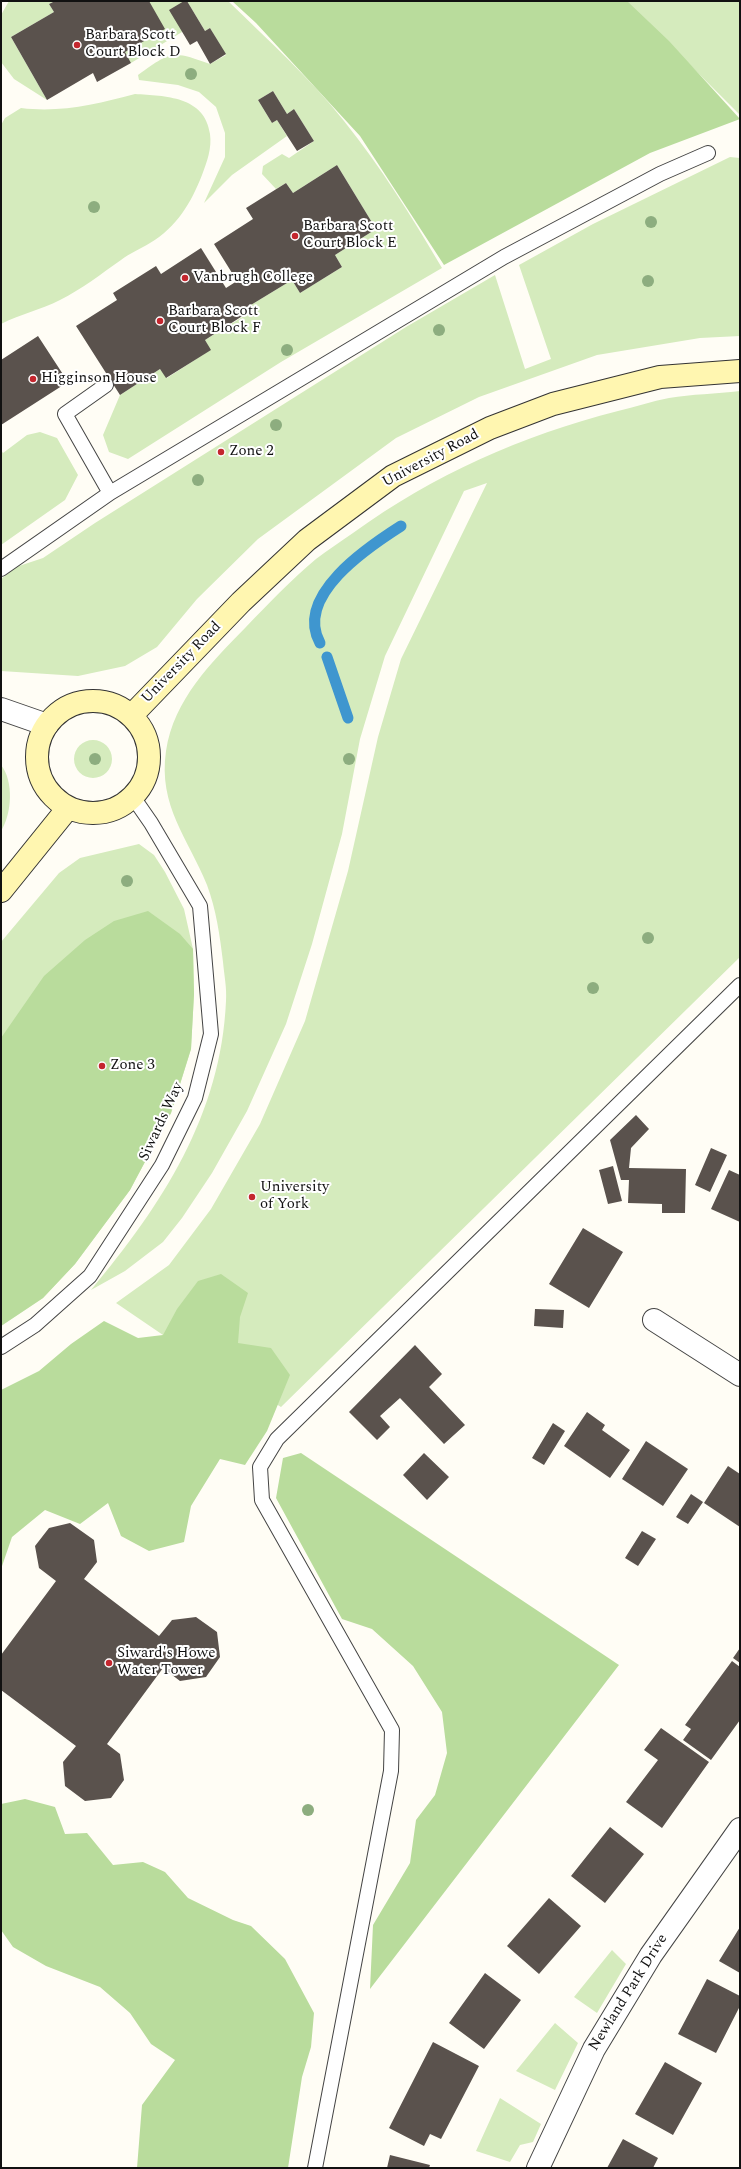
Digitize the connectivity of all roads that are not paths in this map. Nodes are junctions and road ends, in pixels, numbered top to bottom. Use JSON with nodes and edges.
{"nodes":[{"id":1,"x":708,"y":153,"type":"dead end"},
{"id":2,"x":740,"y":371,"type":"edge"},
{"id":3,"x":106,"y":385,"type":"dead end"},
{"id":4,"x":110,"y":493,"type":"junction"},
{"id":5,"x":1,"y":570,"type":"edge"},
{"id":6,"x":1,"y":709,"type":"edge"},
{"id":7,"x":132,"y":715,"type":"junction"},
{"id":8,"x":47,"y":725,"type":"junction"},
{"id":9,"x":133,"y":797,"type":"junction"},
{"id":10,"x":68,"y":808,"type":"junction"},
{"id":11,"x":1,"y":891,"type":"edge"},
{"id":12,"x":740,"y":985,"type":"edge"},
{"id":13,"x":654,"y":1320,"type":"dead end"},
{"id":14,"x":1,"y":1347,"type":"edge"},
{"id":15,"x":740,"y":1375,"type":"edge"},
{"id":16,"x":740,"y":1829,"type":"edge"},
{"id":17,"x":315,"y":2168,"type":"edge"},
{"id":18,"x":538,"y":2168,"type":"edge"}],
"edges":[{"from":1,"to":4,"type":"lane"},
{"from":2,"to":7,"type":"street","name":"University Road"},
{"from":3,"to":4,"type":"lane"},
{"from":4,"to":5,"type":"lane"},
{"from":6,"to":8,"type":"street"},
{"from":7,"to":8,"type":"street","name":"University Road"},
{"from":7,"to":9,"type":"street","name":"University Road"},
{"from":8,"to":10,"type":"street","name":"University Road"},
{"from":9,"to":10,"type":"street","name":"University Road"},
{"from":9,"to":14,"type":"lane","name":"Siwards Way"},
{"from":10,"to":11,"type":"street"},
{"from":12,"to":17,"type":"lane"},
{"from":13,"to":15,"type":"street"},
{"from":16,"to":18,"type":"street","name":"Newland Park Drive"}]}
